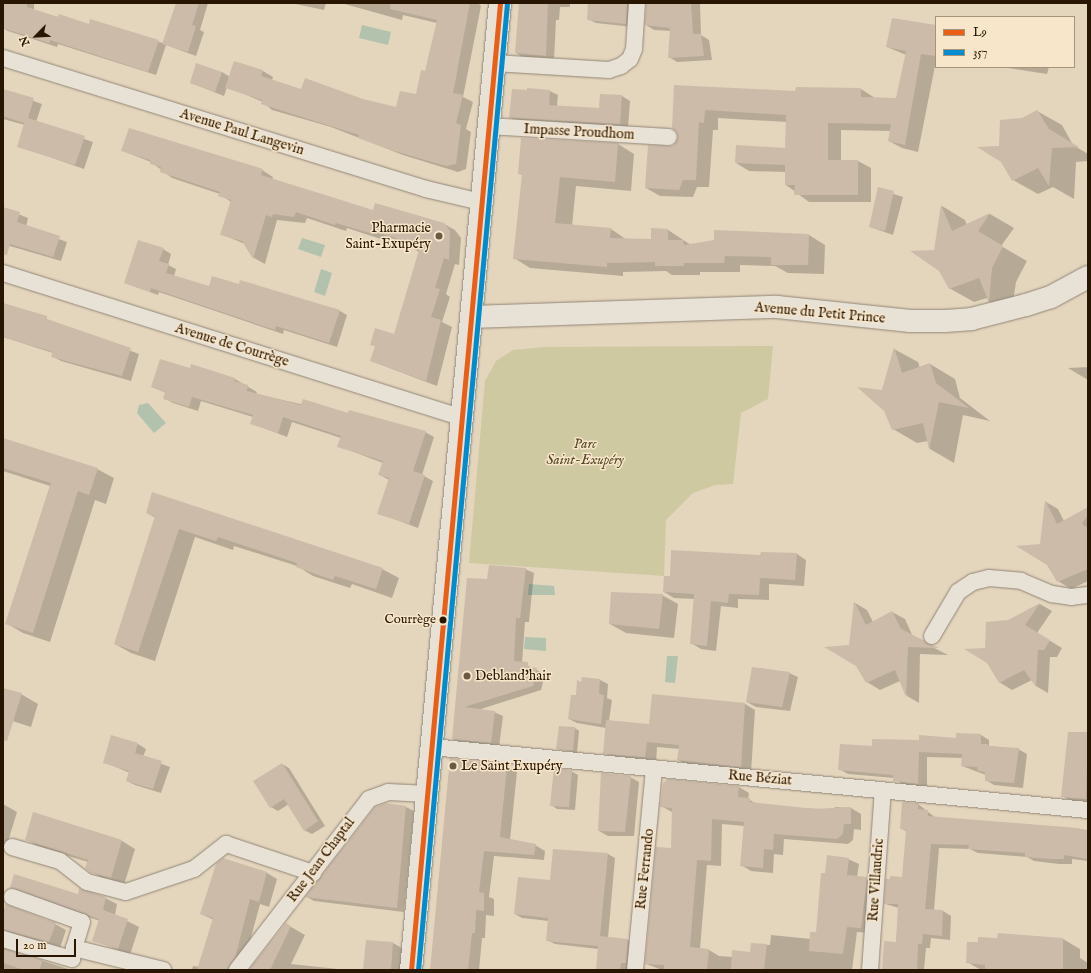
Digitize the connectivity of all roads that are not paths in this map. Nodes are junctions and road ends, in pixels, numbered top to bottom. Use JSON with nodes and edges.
{"nodes":[{"id":1,"x":500,"y":3,"type":"edge"},
{"id":2,"x":637,"y":3,"type":"edge"},
{"id":3,"x":3,"y":58,"type":"edge"},
{"id":4,"x":494,"y":63,"type":"junction"},
{"id":5,"x":488,"y":126,"type":"junction"},
{"id":6,"x":669,"y":137,"type":"dead end"},
{"id":7,"x":481,"y":202,"type":"junction"},
{"id":8,"x":3,"y":273,"type":"edge"},
{"id":9,"x":1088,"y":277,"type":"edge"},
{"id":10,"x":471,"y":317,"type":"junction"},
{"id":11,"x":461,"y":417,"type":"junction"},
{"id":12,"x":1088,"y":596,"type":"edge"},
{"id":13,"x":932,"y":636,"type":"dead end"},
{"id":14,"x":432,"y":747,"type":"junction"},
{"id":15,"x":654,"y":768,"type":"junction"},
{"id":16,"x":883,"y":790,"type":"junction"},
{"id":17,"x":428,"y":794,"type":"junction"},
{"id":18,"x":1088,"y":810,"type":"edge"},
{"id":19,"x":12,"y":847,"type":"dead end"},
{"id":20,"x":313,"y":873,"type":"junction"},
{"id":21,"x":12,"y":897,"type":"dead end"},
{"id":22,"x":3,"y":939,"type":"edge"},
{"id":23,"x":74,"y":948,"type":"junction"},
{"id":24,"x":163,"y":970,"type":"edge"},
{"id":25,"x":238,"y":970,"type":"edge"},
{"id":26,"x":411,"y":970,"type":"edge"},
{"id":27,"x":635,"y":970,"type":"edge"},
{"id":28,"x":870,"y":970,"type":"edge"}],
"edges":[{"from":1,"to":4,"type":"main road"},
{"from":2,"to":4,"type":"street"},
{"from":3,"to":7,"type":"street","name":"Avenue Paul Langevin"},
{"from":4,"to":5,"type":"main road"},
{"from":5,"to":6,"type":"street","name":"Impasse Proudhom"},
{"from":5,"to":7,"type":"main road"},
{"from":7,"to":10,"type":"main road"},
{"from":8,"to":11,"type":"street","name":"Avenue de Courrège"},
{"from":9,"to":10,"type":"main road","name":"Avenue du Petit Prince"},
{"from":10,"to":11,"type":"main road"},
{"from":11,"to":14,"type":"main road"},
{"from":12,"to":13,"type":"street"},
{"from":14,"to":15,"type":"street","name":"Rue Béziat"},
{"from":14,"to":17,"type":"main road"},
{"from":15,"to":16,"type":"street","name":"Rue Béziat"},
{"from":15,"to":27,"type":"street","name":"Rue Ferrando"},
{"from":16,"to":18,"type":"street","name":"Rue Béziat"},
{"from":16,"to":28,"type":"street","name":"Rue Villaudric"},
{"from":17,"to":20,"type":"street","name":"Rue Jean Chaptal"},
{"from":17,"to":26,"type":"main road"},
{"from":19,"to":20,"type":"street"},
{"from":20,"to":25,"type":"street","name":"Rue Jean Chaptal"},
{"from":21,"to":23,"type":"street"},
{"from":22,"to":23,"type":"street"},
{"from":23,"to":24,"type":"street"}]}
